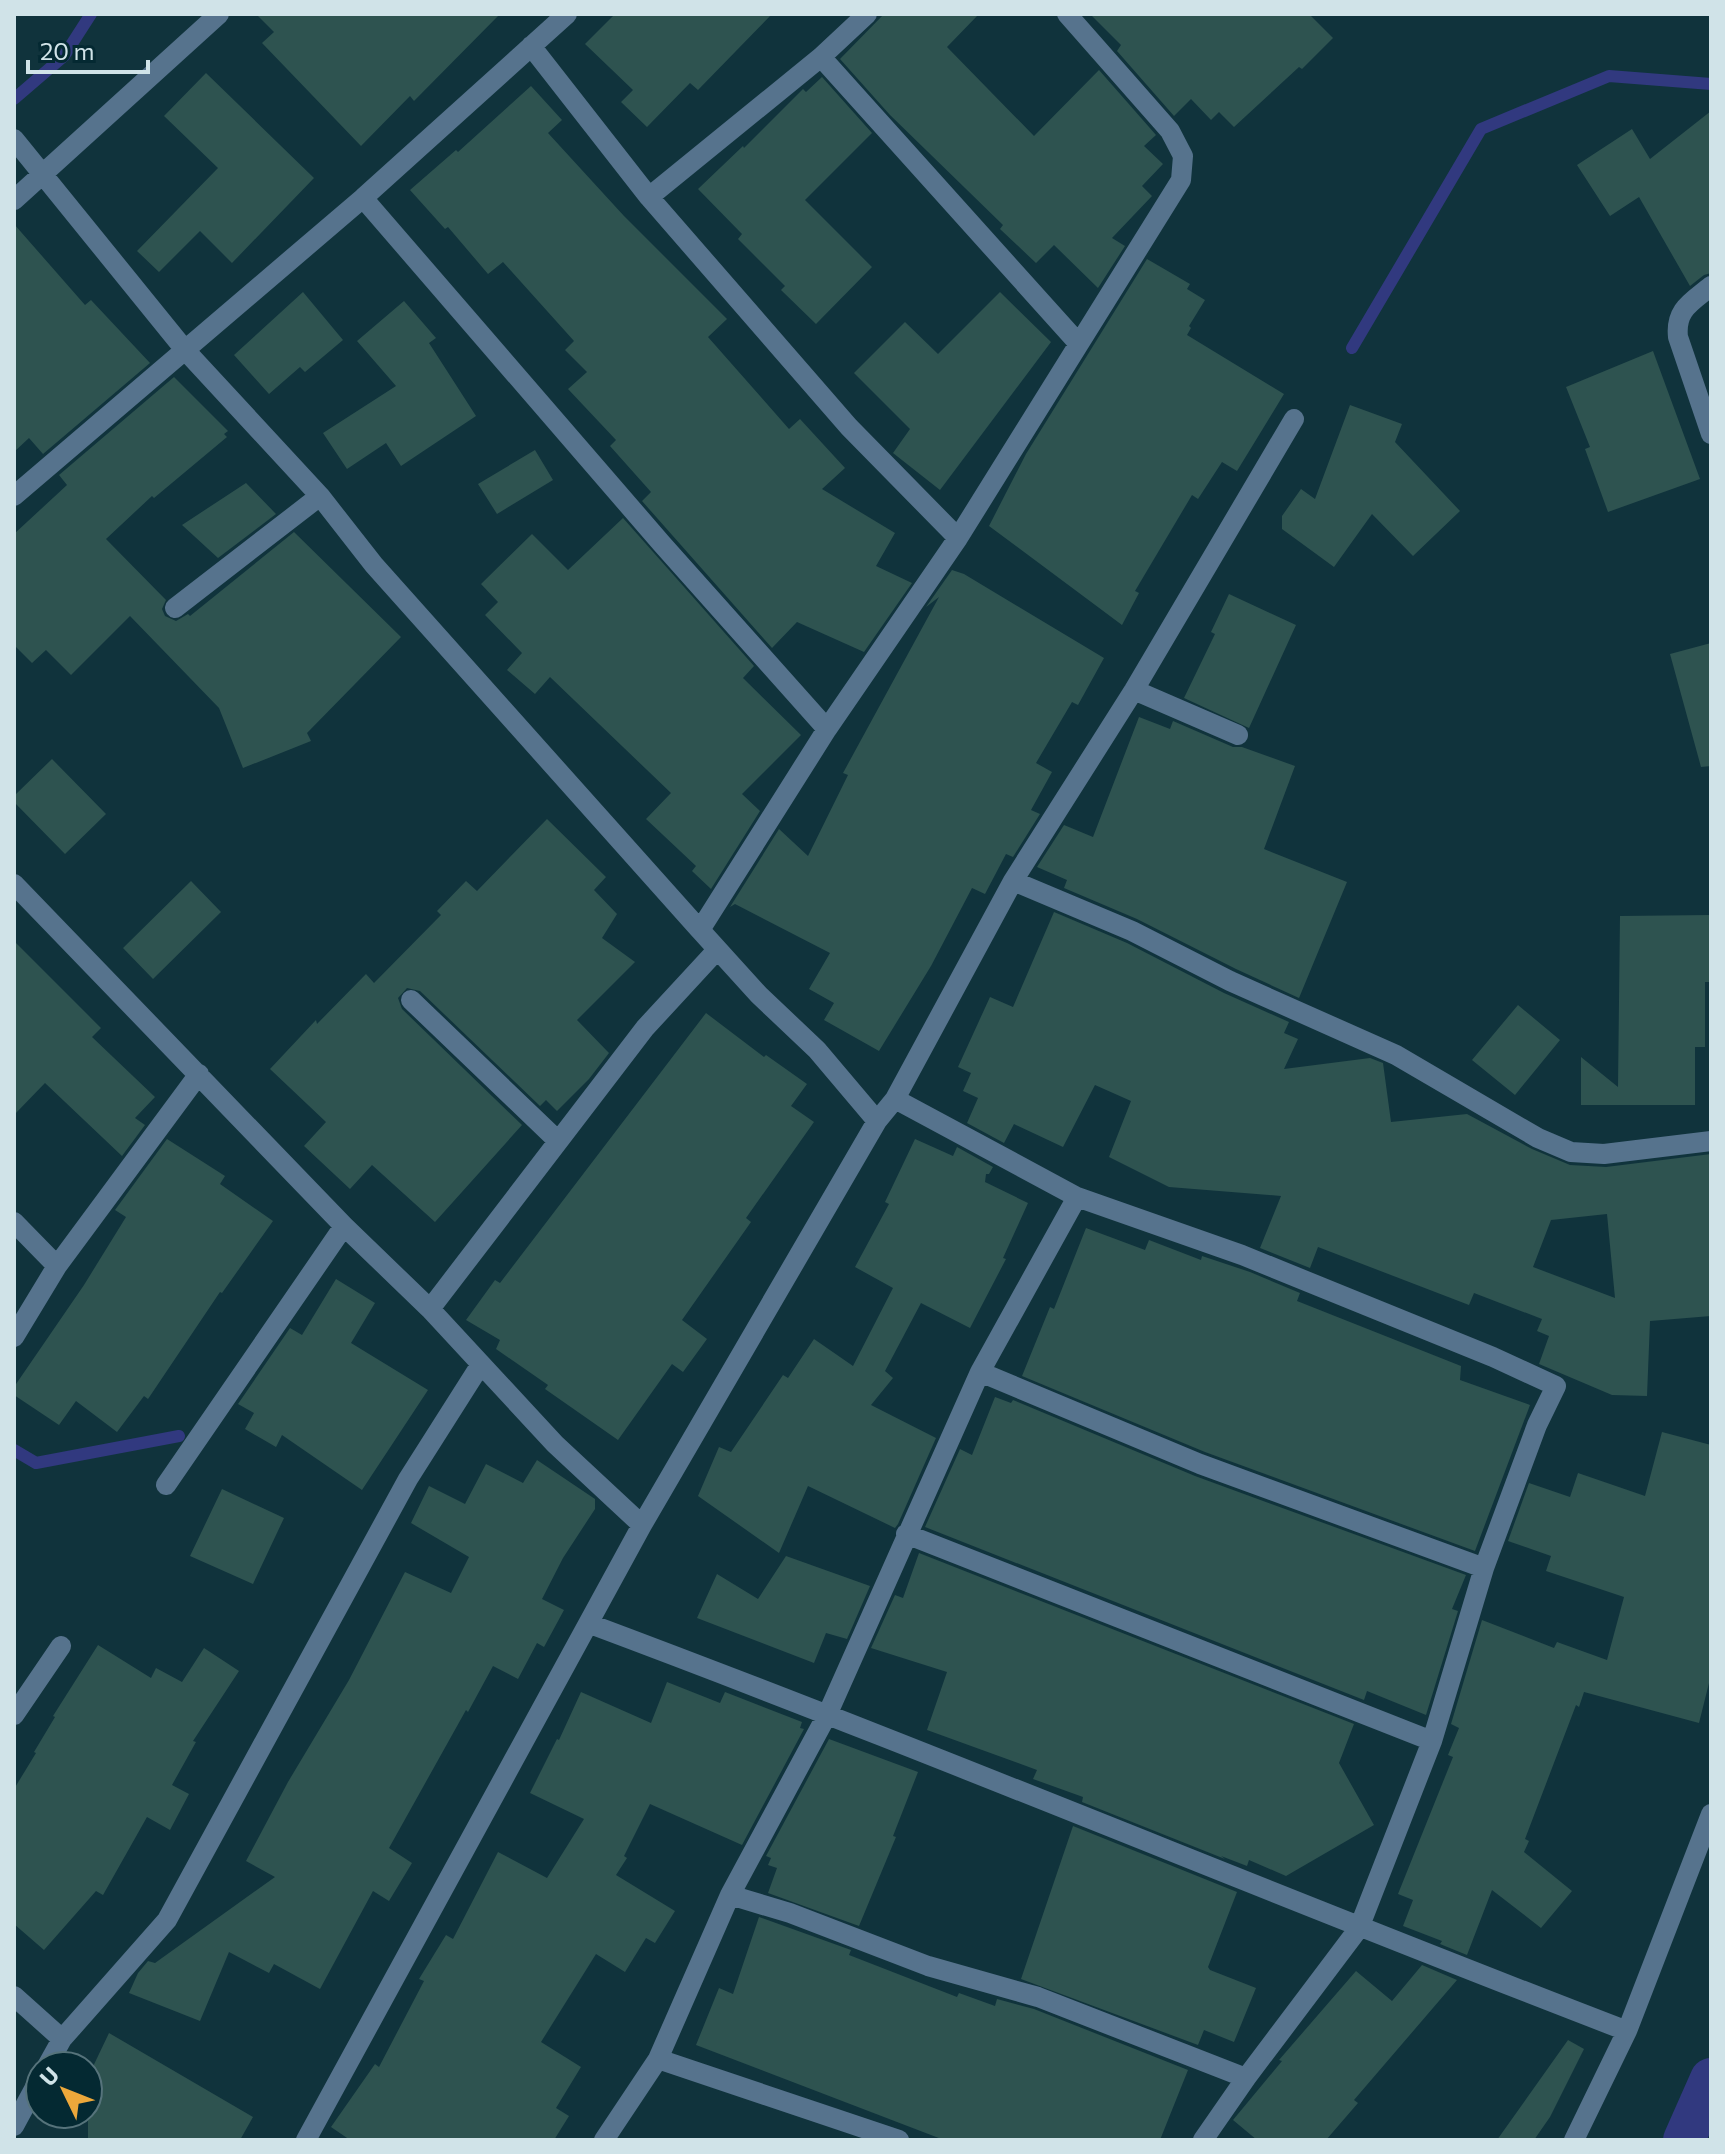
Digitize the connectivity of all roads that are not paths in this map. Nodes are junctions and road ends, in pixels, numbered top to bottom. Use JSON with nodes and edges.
{"nodes":[{"id":1,"x":219,"y":14,"type":"edge"},
{"id":2,"x":567,"y":14,"type":"edge"},
{"id":3,"x":867,"y":14,"type":"edge"},
{"id":4,"x":1067,"y":14,"type":"edge"},
{"id":5,"x":531,"y":46,"type":"junction"},
{"id":6,"x":821,"y":57,"type":"junction"},
{"id":7,"x":14,"y":139,"type":"edge"},
{"id":8,"x":45,"y":175,"type":"junction"},
{"id":9,"x":649,"y":197,"type":"junction"},
{"id":10,"x":363,"y":198,"type":"junction"},
{"id":11,"x":14,"y":200,"type":"edge"},
{"id":12,"x":1711,"y":286,"type":"edge"},
{"id":13,"x":1079,"y":344,"type":"junction"},
{"id":14,"x":185,"y":350,"type":"junction"},
{"id":15,"x":1294,"y":419,"type":"dead end"},
{"id":16,"x":1711,"y":434,"type":"edge"},
{"id":17,"x":14,"y":496,"type":"edge"},
{"id":18,"x":320,"y":496,"type":"junction"},
{"id":19,"x":958,"y":538,"type":"junction"},
{"id":20,"x":175,"y":608,"type":"dead end"},
{"id":21,"x":1134,"y":690,"type":"junction"},
{"id":22,"x":827,"y":729,"type":"junction"},
{"id":23,"x":1238,"y":735,"type":"dead end"},
{"id":24,"x":1013,"y":881,"type":"junction"},
{"id":25,"x":14,"y":884,"type":"edge"},
{"id":26,"x":700,"y":930,"type":"junction"},
{"id":27,"x":717,"y":950,"type":"junction"},
{"id":28,"x":411,"y":1000,"type":"dead end"},
{"id":29,"x":199,"y":1074,"type":"junction"},
{"id":30,"x":895,"y":1099,"type":"junction"},
{"id":31,"x":877,"y":1121,"type":"junction"},
{"id":32,"x":557,"y":1140,"type":"junction"},
{"id":33,"x":1711,"y":1141,"type":"edge"},
{"id":34,"x":1077,"y":1197,"type":"junction"},
{"id":35,"x":14,"y":1222,"type":"edge"},
{"id":36,"x":344,"y":1226,"type":"junction"},
{"id":37,"x":57,"y":1266,"type":"junction"},
{"id":38,"x":430,"y":1309,"type":"junction"},
{"id":39,"x":14,"y":1337,"type":"edge"},
{"id":40,"x":481,"y":1364,"type":"junction"},
{"id":41,"x":980,"y":1372,"type":"junction"},
{"id":42,"x":166,"y":1485,"type":"dead end"},
{"id":43,"x":642,"y":1525,"type":"junction"},
{"id":44,"x":906,"y":1534,"type":"junction"},
{"id":45,"x":1484,"y":1568,"type":"junction"},
{"id":46,"x":590,"y":1624,"type":"junction"},
{"id":47,"x":61,"y":1646,"type":"dead end"},
{"id":48,"x":828,"y":1713,"type":"junction"},
{"id":49,"x":14,"y":1715,"type":"edge"},
{"id":50,"x":1432,"y":1741,"type":"junction"},
{"id":51,"x":1711,"y":1814,"type":"edge"},
{"id":52,"x":730,"y":1895,"type":"junction"},
{"id":53,"x":1359,"y":1928,"type":"junction"},
{"id":54,"x":14,"y":1996,"type":"edge"},
{"id":55,"x":1627,"y":2031,"type":"junction"},
{"id":56,"x":62,"y":2039,"type":"junction"},
{"id":57,"x":56,"y":2050,"type":"edge"},
{"id":58,"x":658,"y":2059,"type":"junction"},
{"id":59,"x":1246,"y":2078,"type":"junction"},
{"id":60,"x":24,"y":2108,"type":"edge"},
{"id":61,"x":14,"y":2126,"type":"edge"},
{"id":62,"x":306,"y":2140,"type":"edge"},
{"id":63,"x":604,"y":2140,"type":"edge"},
{"id":64,"x":899,"y":2140,"type":"edge"},
{"id":65,"x":1203,"y":2140,"type":"edge"},
{"id":66,"x":1574,"y":2140,"type":"edge"}],
"edges":[{"from":1,"to":8,"type":"street"},
{"from":2,"to":5,"type":"street"},
{"from":3,"to":6,"type":"street"},
{"from":4,"to":13,"type":"street"},
{"from":5,"to":9,"type":"street"},
{"from":5,"to":10,"type":"street"},
{"from":6,"to":9,"type":"street"},
{"from":6,"to":13,"type":"street"},
{"from":7,"to":8,"type":"street"},
{"from":8,"to":11,"type":"street"},
{"from":8,"to":14,"type":"street"},
{"from":9,"to":19,"type":"street"},
{"from":10,"to":14,"type":"street"},
{"from":10,"to":22,"type":"street"},
{"from":12,"to":16,"type":"street"},
{"from":13,"to":19,"type":"street"},
{"from":14,"to":17,"type":"street"},
{"from":14,"to":18,"type":"street"},
{"from":15,"to":21,"type":"street"},
{"from":18,"to":20,"type":"street"},
{"from":18,"to":26,"type":"street"},
{"from":19,"to":22,"type":"street"},
{"from":21,"to":23,"type":"street"},
{"from":21,"to":24,"type":"street"},
{"from":22,"to":26,"type":"street"},
{"from":24,"to":30,"type":"street"},
{"from":24,"to":33,"type":"street"},
{"from":25,"to":29,"type":"street"},
{"from":26,"to":27,"type":"street"},
{"from":27,"to":31,"type":"street"},
{"from":27,"to":32,"type":"street"},
{"from":28,"to":32,"type":"street"},
{"from":29,"to":36,"type":"street"},
{"from":29,"to":37,"type":"street"},
{"from":30,"to":31,"type":"street"},
{"from":30,"to":34,"type":"street"},
{"from":31,"to":43,"type":"street"},
{"from":32,"to":38,"type":"street"},
{"from":34,"to":41,"type":"street"},
{"from":34,"to":45,"type":"street"},
{"from":35,"to":37,"type":"street"},
{"from":36,"to":38,"type":"street"},
{"from":36,"to":42,"type":"street"},
{"from":37,"to":39,"type":"street"},
{"from":38,"to":40,"type":"street"},
{"from":40,"to":43,"type":"street"},
{"from":40,"to":56,"type":"street"},
{"from":41,"to":44,"type":"street"},
{"from":41,"to":45,"type":"street"},
{"from":43,"to":46,"type":"street"},
{"from":44,"to":48,"type":"street"},
{"from":44,"to":50,"type":"street"},
{"from":45,"to":50,"type":"street"},
{"from":46,"to":48,"type":"street"},
{"from":46,"to":62,"type":"street"},
{"from":47,"to":49,"type":"street"},
{"from":48,"to":52,"type":"street"},
{"from":48,"to":53,"type":"street"},
{"from":50,"to":53,"type":"street"},
{"from":51,"to":55,"type":"street"},
{"from":52,"to":58,"type":"street"},
{"from":52,"to":59,"type":"street"},
{"from":53,"to":55,"type":"street"},
{"from":53,"to":59,"type":"street"},
{"from":54,"to":56,"type":"street"},
{"from":55,"to":66,"type":"street"},
{"from":56,"to":57,"type":"street"},
{"from":58,"to":63,"type":"street"},
{"from":58,"to":64,"type":"street"},
{"from":59,"to":65,"type":"street"},
{"from":60,"to":61,"type":"street"}]}
